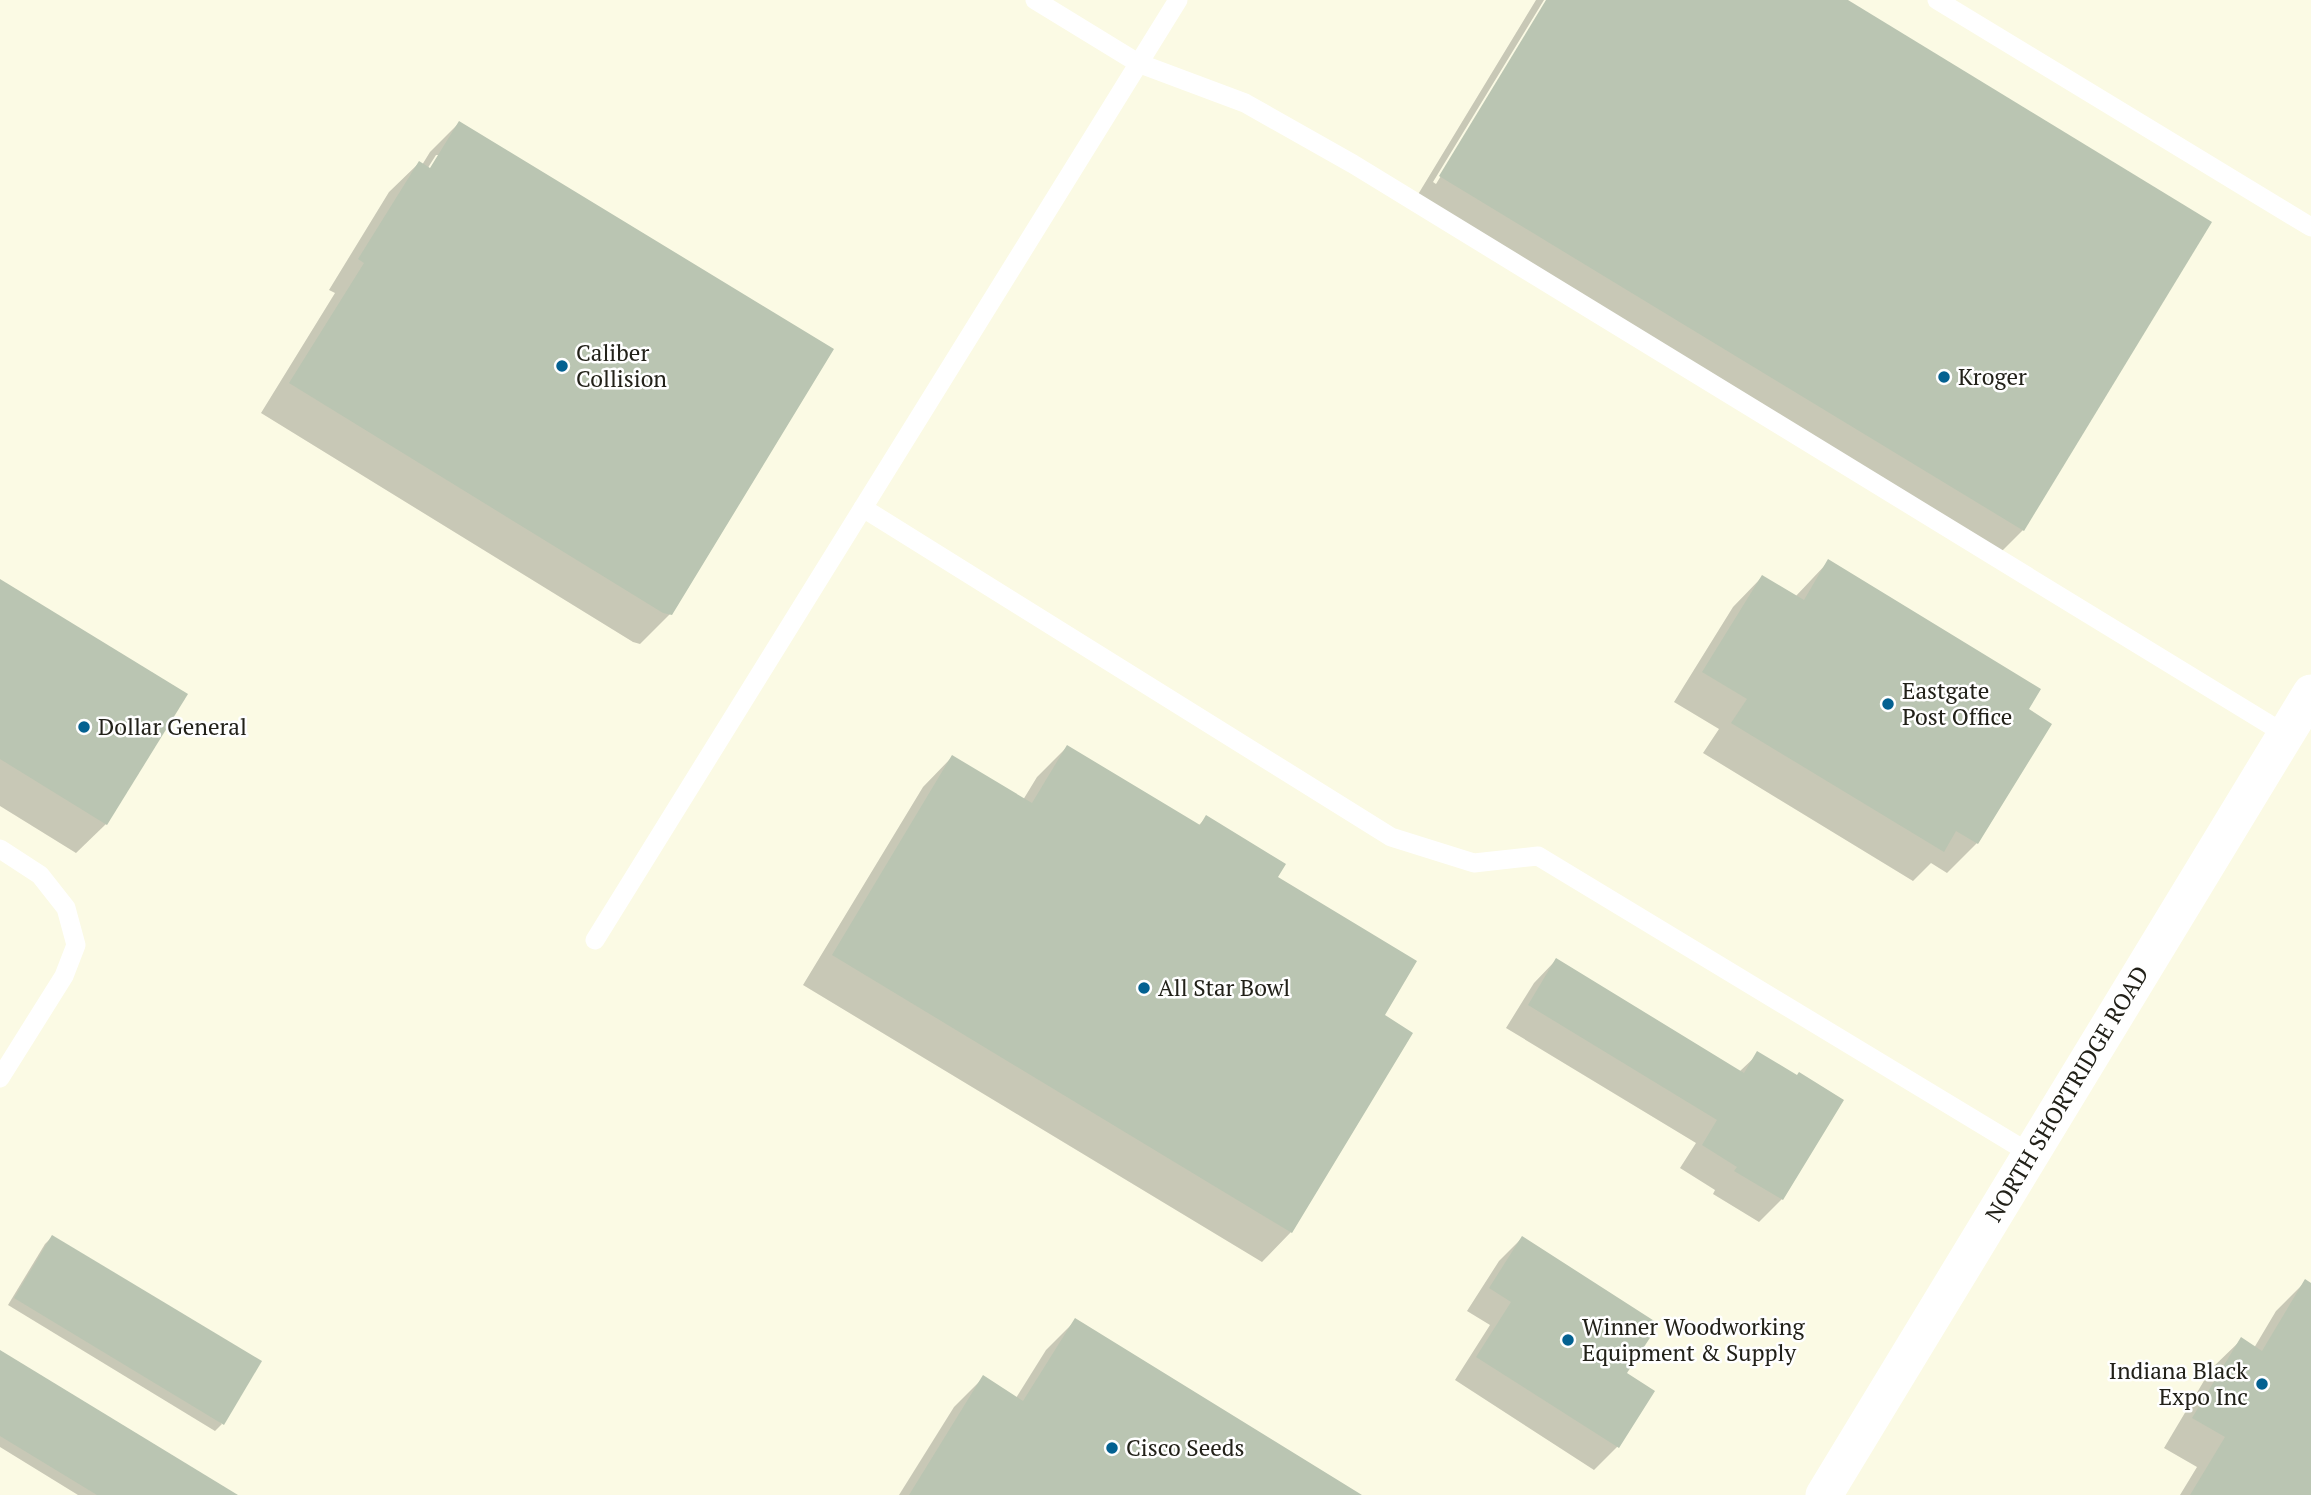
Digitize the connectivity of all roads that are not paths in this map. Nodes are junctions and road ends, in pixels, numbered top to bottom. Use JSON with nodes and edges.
{"nodes":[{"id":1,"x":1035,"y":0,"type":"edge"},
{"id":2,"x":1178,"y":0,"type":"edge"},
{"id":3,"x":1937,"y":0,"type":"edge"},
{"id":4,"x":1138,"y":63,"type":"junction"},
{"id":5,"x":2311,"y":227,"type":"edge"},
{"id":6,"x":863,"y":508,"type":"junction"},
{"id":7,"x":2311,"y":693,"type":"edge"},
{"id":8,"x":2285,"y":734,"type":"junction"},
{"id":9,"x":1,"y":853,"type":"edge"},
{"id":10,"x":595,"y":940,"type":"dead end"},
{"id":11,"x":0,"y":1078,"type":"edge"},
{"id":12,"x":2031,"y":1154,"type":"junction"},
{"id":13,"x":1824,"y":1495,"type":"edge"}],
"edges":[{"from":1,"to":4,"type":"lane"},
{"from":2,"to":4,"type":"lane"},
{"from":3,"to":5,"type":"lane"},
{"from":4,"to":6,"type":"lane"},
{"from":4,"to":8,"type":"lane"},
{"from":6,"to":10,"type":"lane"},
{"from":6,"to":12,"type":"lane"},
{"from":7,"to":8,"type":"street","name":"NORTH SHORTRIDGE ROAD"},
{"from":8,"to":12,"type":"street","name":"NORTH SHORTRIDGE ROAD"},
{"from":9,"to":11,"type":"lane"},
{"from":12,"to":13,"type":"street","name":"NORTH SHORTRIDGE ROAD"}]}
